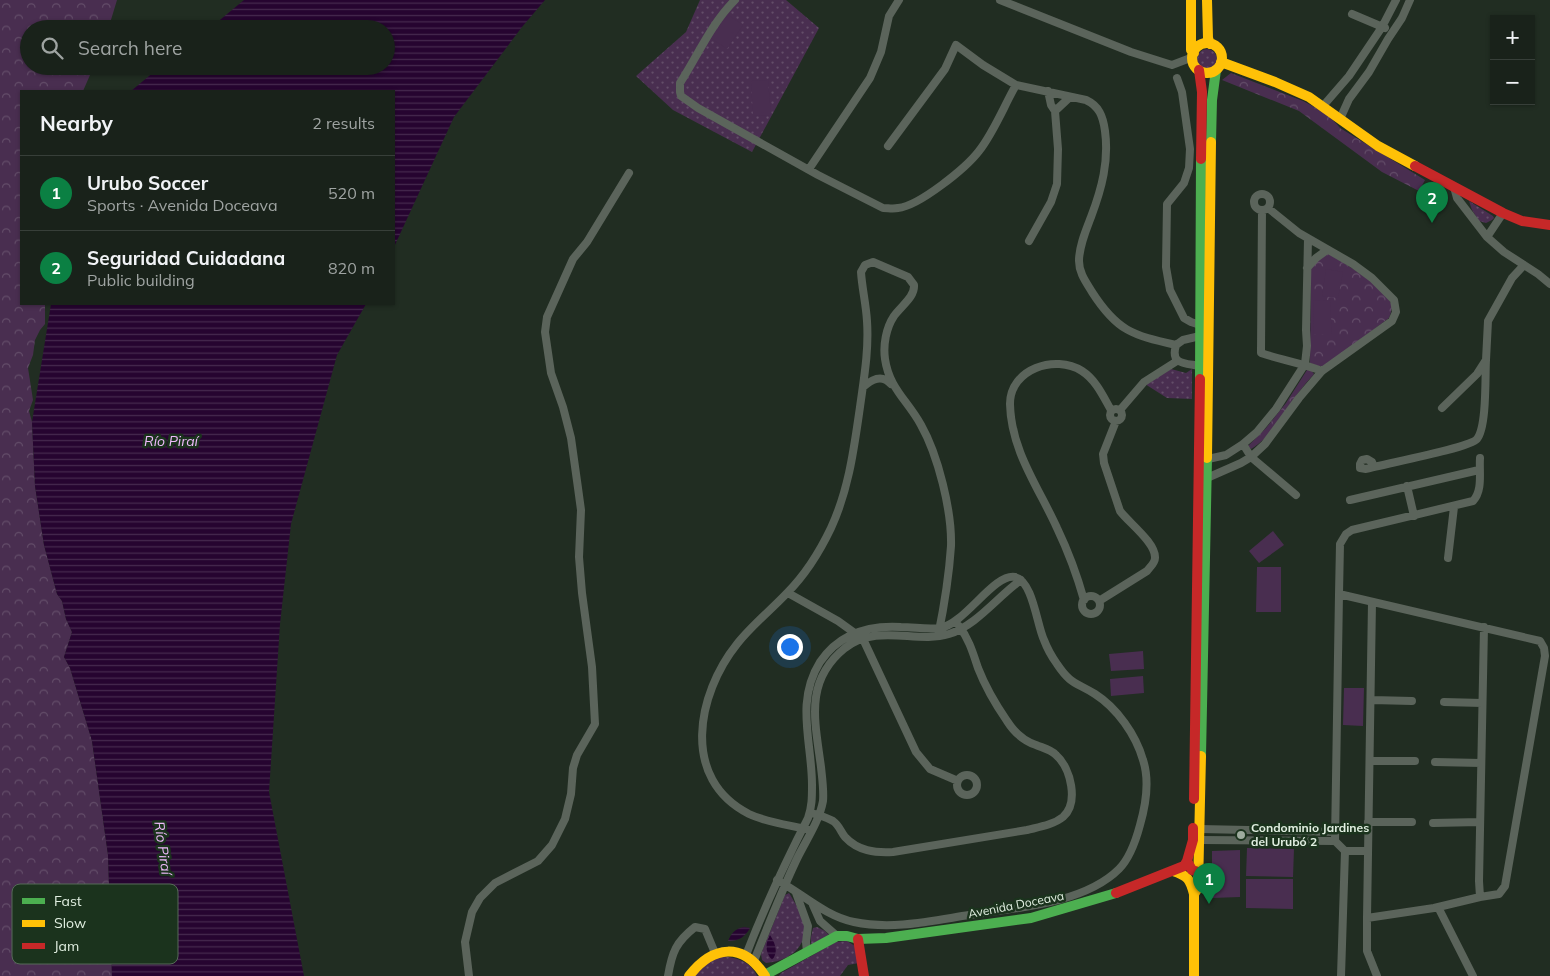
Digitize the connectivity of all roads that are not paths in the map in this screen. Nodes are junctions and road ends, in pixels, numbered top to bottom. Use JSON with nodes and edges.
{"nodes":[{"id":1,"x":735,"y":0,"type":"edge"},
{"id":2,"x":899,"y":0,"type":"edge"},
{"id":3,"x":1000,"y":0,"type":"edge"},
{"id":4,"x":1396,"y":0,"type":"edge"},
{"id":5,"x":1410,"y":0,"type":"edge"},
{"id":6,"x":1191,"y":2,"type":"edge"},
{"id":7,"x":1207,"y":2,"type":"edge"},
{"id":8,"x":1352,"y":14,"type":"dead end"},
{"id":9,"x":1382,"y":27,"type":"junction"},
{"id":10,"x":1394,"y":32,"type":"junction"},
{"id":11,"x":1210,"y":44,"type":"junction"},
{"id":12,"x":1193,"y":55,"type":"junction"},
{"id":13,"x":1219,"y":66,"type":"junction"},
{"id":14,"x":1199,"y":70,"type":"junction"},
{"id":15,"x":1177,"y":78,"type":"dead end"},
{"id":16,"x":1016,"y":85,"type":"junction"},
{"id":17,"x":1048,"y":91,"type":"junction"},
{"id":18,"x":1336,"y":91,"type":"junction"},
{"id":19,"x":1070,"y":97,"type":"junction"},
{"id":20,"x":1349,"y":99,"type":"junction"},
{"id":21,"x":1323,"y":106,"type":"junction"},
{"id":22,"x":1055,"y":112,"type":"junction"},
{"id":23,"x":1340,"y":119,"type":"junction"},
{"id":24,"x":888,"y":146,"type":"dead end"},
{"id":25,"x":809,"y":169,"type":"junction"},
{"id":26,"x":629,"y":173,"type":"dead end"},
{"id":27,"x":1454,"y":187,"type":"junction"},
{"id":28,"x":1503,"y":213,"type":"junction"},
{"id":29,"x":1550,"y":225,"type":"edge"},
{"id":30,"x":1486,"y":237,"type":"junction"},
{"id":31,"x":1308,"y":239,"type":"junction"},
{"id":32,"x":1030,"y":241,"type":"dead end"},
{"id":33,"x":1328,"y":250,"type":"junction"},
{"id":34,"x":1524,"y":264,"type":"junction"},
{"id":35,"x":1307,"y":268,"type":"junction"},
{"id":36,"x":1550,"y":284,"type":"edge"},
{"id":37,"x":1200,"y":325,"type":"junction"},
{"id":38,"x":1200,"y":336,"type":"junction"},
{"id":39,"x":1176,"y":345,"type":"junction"},
{"id":40,"x":1486,"y":360,"type":"junction"},
{"id":41,"x":1176,"y":361,"type":"junction"},
{"id":42,"x":1305,"y":364,"type":"junction"},
{"id":43,"x":1200,"y":366,"type":"junction"},
{"id":44,"x":1322,"y":371,"type":"junction"},
{"id":45,"x":891,"y":384,"type":"junction"},
{"id":46,"x":863,"y":387,"type":"junction"},
{"id":47,"x":1442,"y":408,"type":"dead end"},
{"id":48,"x":1111,"y":410,"type":"junction"},
{"id":49,"x":1120,"y":410,"type":"junction"},
{"id":50,"x":1116,"y":421,"type":"junction"},
{"id":51,"x":1243,"y":444,"type":"junction"},
{"id":52,"x":1251,"y":457,"type":"junction"},
{"id":53,"x":1203,"y":458,"type":"junction"},
{"id":54,"x":1480,"y":458,"type":"dead end"},
{"id":55,"x":1374,"y":467,"type":"dead end"},
{"id":56,"x":1479,"y":470,"type":"junction"},
{"id":57,"x":1207,"y":478,"type":"junction"},
{"id":58,"x":1407,"y":486,"type":"junction"},
{"id":59,"x":1296,"y":495,"type":"dead end"},
{"id":60,"x":1350,"y":500,"type":"dead end"},
{"id":61,"x":1454,"y":507,"type":"junction"},
{"id":62,"x":1414,"y":516,"type":"junction"},
{"id":63,"x":1448,"y":558,"type":"dead end"},
{"id":64,"x":1021,"y":580,"type":"junction"},
{"id":65,"x":788,"y":593,"type":"junction"},
{"id":66,"x":1340,"y":594,"type":"junction"},
{"id":67,"x":1084,"y":600,"type":"junction"},
{"id":68,"x":1099,"y":601,"type":"junction"},
{"id":69,"x":1372,"y":602,"type":"junction"},
{"id":70,"x":959,"y":625,"type":"junction"},
{"id":71,"x":1484,"y":627,"type":"junction"},
{"id":72,"x":855,"y":632,"type":"junction"},
{"id":73,"x":939,"y":632,"type":"junction"},
{"id":74,"x":864,"y":639,"type":"junction"},
{"id":75,"x":1372,"y":700,"type":"junction"},
{"id":76,"x":1412,"y":701,"type":"dead end"},
{"id":77,"x":1444,"y":702,"type":"dead end"},
{"id":78,"x":1482,"y":703,"type":"junction"},
{"id":79,"x":1370,"y":761,"type":"junction"},
{"id":80,"x":1415,"y":761,"type":"dead end"},
{"id":81,"x":1435,"y":762,"type":"dead end"},
{"id":82,"x":1481,"y":763,"type":"junction"},
{"id":83,"x":958,"y":781,"type":"dead end"},
{"id":84,"x":814,"y":813,"type":"junction"},
{"id":85,"x":1368,"y":822,"type":"junction"},
{"id":86,"x":1412,"y":822,"type":"dead end"},
{"id":87,"x":1480,"y":822,"type":"junction"},
{"id":88,"x":1433,"y":823,"type":"dead end"},
{"id":89,"x":807,"y":829,"type":"junction"},
{"id":90,"x":1334,"y":832,"type":"junction"},
{"id":91,"x":1200,"y":834,"type":"junction"},
{"id":92,"x":1334,"y":841,"type":"junction"},
{"id":93,"x":1345,"y":851,"type":"junction"},
{"id":94,"x":1368,"y":851,"type":"junction"},
{"id":95,"x":1187,"y":861,"type":"junction"},
{"id":96,"x":1173,"y":871,"type":"junction"},
{"id":97,"x":1198,"y":872,"type":"junction"},
{"id":98,"x":777,"y":880,"type":"junction"},
{"id":99,"x":785,"y":885,"type":"junction"},
{"id":100,"x":796,"y":893,"type":"junction"},
{"id":101,"x":1194,"y":894,"type":"junction"},
{"id":102,"x":1480,"y":897,"type":"junction"},
{"id":103,"x":812,"y":903,"type":"junction"},
{"id":104,"x":1438,"y":907,"type":"junction"},
{"id":105,"x":1367,"y":918,"type":"junction"},
{"id":106,"x":820,"y":921,"type":"junction"},
{"id":107,"x":808,"y":926,"type":"junction"},
{"id":108,"x":837,"y":936,"type":"junction"},
{"id":109,"x":858,"y":939,"type":"junction"},
{"id":110,"x":807,"y":952,"type":"junction"},
{"id":111,"x":715,"y":953,"type":"junction"},
{"id":112,"x":750,"y":958,"type":"junction"},
{"id":113,"x":765,"y":975,"type":"edge"},
{"id":114,"x":469,"y":976,"type":"edge"},
{"id":115,"x":668,"y":976,"type":"edge"},
{"id":116,"x":689,"y":976,"type":"edge"},
{"id":117,"x":864,"y":976,"type":"edge"},
{"id":118,"x":1194,"y":976,"type":"edge"},
{"id":119,"x":1340,"y":976,"type":"edge"},
{"id":120,"x":1377,"y":976,"type":"edge"},
{"id":121,"x":1473,"y":976,"type":"edge"}],
"edges":[{"from":1,"to":25,"type":"street"},
{"from":2,"to":25,"type":"street"},
{"from":3,"to":12,"type":"street"},
{"from":4,"to":9,"type":"street"},
{"from":5,"to":10,"type":"street"},
{"from":6,"to":7,"type":"main road"},
{"from":6,"to":12,"type":"main road"},
{"from":7,"to":11,"type":"main road"},
{"from":8,"to":9,"type":"street"},
{"from":9,"to":10,"type":"street"},
{"from":9,"to":18,"type":"street"},
{"from":10,"to":20,"type":"street"},
{"from":11,"to":12,"type":"main road"},
{"from":11,"to":13,"type":"main road"},
{"from":12,"to":14,"type":"main road"},
{"from":13,"to":14,"type":"main road"},
{"from":13,"to":21,"type":"main road"},
{"from":13,"to":53,"type":"main road"},
{"from":14,"to":37,"type":"main road"},
{"from":15,"to":37,"type":"street"},
{"from":16,"to":17,"type":"street"},
{"from":16,"to":24,"type":"street"},
{"from":16,"to":25,"type":"street"},
{"from":17,"to":19,"type":"street"},
{"from":17,"to":22,"type":"street"},
{"from":18,"to":20,"type":"street"},
{"from":18,"to":21,"type":"street"},
{"from":19,"to":22,"type":"street"},
{"from":19,"to":39,"type":"street"},
{"from":20,"to":23,"type":"street"},
{"from":21,"to":23,"type":"main road"},
{"from":22,"to":32,"type":"street"},
{"from":23,"to":27,"type":"main road"},
{"from":26,"to":114,"type":"street"},
{"from":27,"to":28,"type":"main road"},
{"from":27,"to":30,"type":"street"},
{"from":28,"to":29,"type":"main road"},
{"from":28,"to":30,"type":"street"},
{"from":30,"to":34,"type":"street"},
{"from":31,"to":33,"type":"street"},
{"from":31,"to":35,"type":"street"},
{"from":31,"to":42,"type":"street"},
{"from":33,"to":35,"type":"street"},
{"from":33,"to":44,"type":"street"},
{"from":34,"to":36,"type":"street"},
{"from":34,"to":40,"type":"street"},
{"from":35,"to":42,"type":"street"},
{"from":37,"to":38,"type":"main road"},
{"from":38,"to":39,"type":"street"},
{"from":38,"to":43,"type":"main road"},
{"from":39,"to":41,"type":"street"},
{"from":40,"to":47,"type":"street"},
{"from":40,"to":55,"type":"street"},
{"from":41,"to":43,"type":"street"},
{"from":41,"to":49,"type":"street"},
{"from":42,"to":44,"type":"street"},
{"from":42,"to":51,"type":"street"},
{"from":43,"to":53,"type":"main road"},
{"from":44,"to":52,"type":"street"},
{"from":45,"to":46,"type":"street"},
{"from":45,"to":46,"type":"street"},
{"from":45,"to":73,"type":"street"},
{"from":46,"to":65,"type":"street"},
{"from":48,"to":49,"type":"street"},
{"from":48,"to":50,"type":"street"},
{"from":48,"to":67,"type":"street"},
{"from":49,"to":50,"type":"street"},
{"from":50,"to":68,"type":"street"},
{"from":51,"to":52,"type":"street"},
{"from":51,"to":53,"type":"street"},
{"from":52,"to":57,"type":"street"},
{"from":52,"to":59,"type":"street"},
{"from":53,"to":57,"type":"main road"},
{"from":53,"to":95,"type":"main road"},
{"from":54,"to":56,"type":"street"},
{"from":56,"to":58,"type":"street"},
{"from":56,"to":61,"type":"street"},
{"from":57,"to":91,"type":"main road"},
{"from":58,"to":60,"type":"street"},
{"from":58,"to":62,"type":"street"},
{"from":61,"to":62,"type":"street"},
{"from":61,"to":63,"type":"street"},
{"from":62,"to":66,"type":"street"},
{"from":64,"to":70,"type":"street"},
{"from":64,"to":70,"type":"street"},
{"from":64,"to":103,"type":"street"},
{"from":65,"to":72,"type":"street"},
{"from":65,"to":89,"type":"street"},
{"from":66,"to":69,"type":"street"},
{"from":66,"to":90,"type":"street"},
{"from":67,"to":68,"type":"street"},
{"from":67,"to":68,"type":"street"},
{"from":69,"to":71,"type":"street"},
{"from":69,"to":75,"type":"street"},
{"from":70,"to":73,"type":"street"},
{"from":70,"to":84,"type":"street"},
{"from":71,"to":78,"type":"street"},
{"from":71,"to":102,"type":"street"},
{"from":72,"to":73,"type":"street"},
{"from":72,"to":74,"type":"street"},
{"from":72,"to":84,"type":"street"},
{"from":73,"to":74,"type":"street"},
{"from":74,"to":83,"type":"street"},
{"from":74,"to":84,"type":"street"},
{"from":75,"to":76,"type":"street"},
{"from":75,"to":79,"type":"street"},
{"from":77,"to":78,"type":"street"},
{"from":78,"to":82,"type":"street"},
{"from":79,"to":80,"type":"street"},
{"from":79,"to":85,"type":"street"},
{"from":81,"to":82,"type":"street"},
{"from":82,"to":87,"type":"street"},
{"from":84,"to":89,"type":"street"},
{"from":85,"to":86,"type":"street"},
{"from":85,"to":94,"type":"street"},
{"from":87,"to":88,"type":"street"},
{"from":87,"to":102,"type":"street"},
{"from":89,"to":98,"type":"street"},
{"from":89,"to":99,"type":"street"},
{"from":90,"to":91,"type":"street"},
{"from":90,"to":92,"type":"street"},
{"from":91,"to":92,"type":"street"},
{"from":91,"to":97,"type":"main road"},
{"from":92,"to":93,"type":"street"},
{"from":93,"to":94,"type":"street"},
{"from":93,"to":119,"type":"street"},
{"from":94,"to":105,"type":"street"},
{"from":95,"to":96,"type":"main road","name":"Avenida Doceava"},
{"from":95,"to":97,"type":"main road"},
{"from":96,"to":101,"type":"main road"},
{"from":96,"to":109,"type":"main road","name":"Avenida Doceava"},
{"from":97,"to":101,"type":"main road"},
{"from":98,"to":99,"type":"street"},
{"from":98,"to":112,"type":"street"},
{"from":99,"to":100,"type":"street"},
{"from":99,"to":112,"type":"street"},
{"from":100,"to":103,"type":"street"},
{"from":100,"to":107,"type":"street"},
{"from":101,"to":118,"type":"main road"},
{"from":102,"to":104,"type":"street"},
{"from":103,"to":106,"type":"street"},
{"from":104,"to":105,"type":"street"},
{"from":104,"to":121,"type":"street"},
{"from":105,"to":120,"type":"street"},
{"from":106,"to":107,"type":"street"},
{"from":106,"to":108,"type":"street"},
{"from":107,"to":110,"type":"street"},
{"from":108,"to":109,"type":"main road","name":"Avenida Doceava"},
{"from":108,"to":110,"type":"main road"},
{"from":109,"to":117,"type":"main road"},
{"from":110,"to":113,"type":"main road"},
{"from":111,"to":112,"type":"main road"},
{"from":111,"to":115,"type":"street"},
{"from":111,"to":116,"type":"main road"},
{"from":112,"to":113,"type":"main road"}]}
